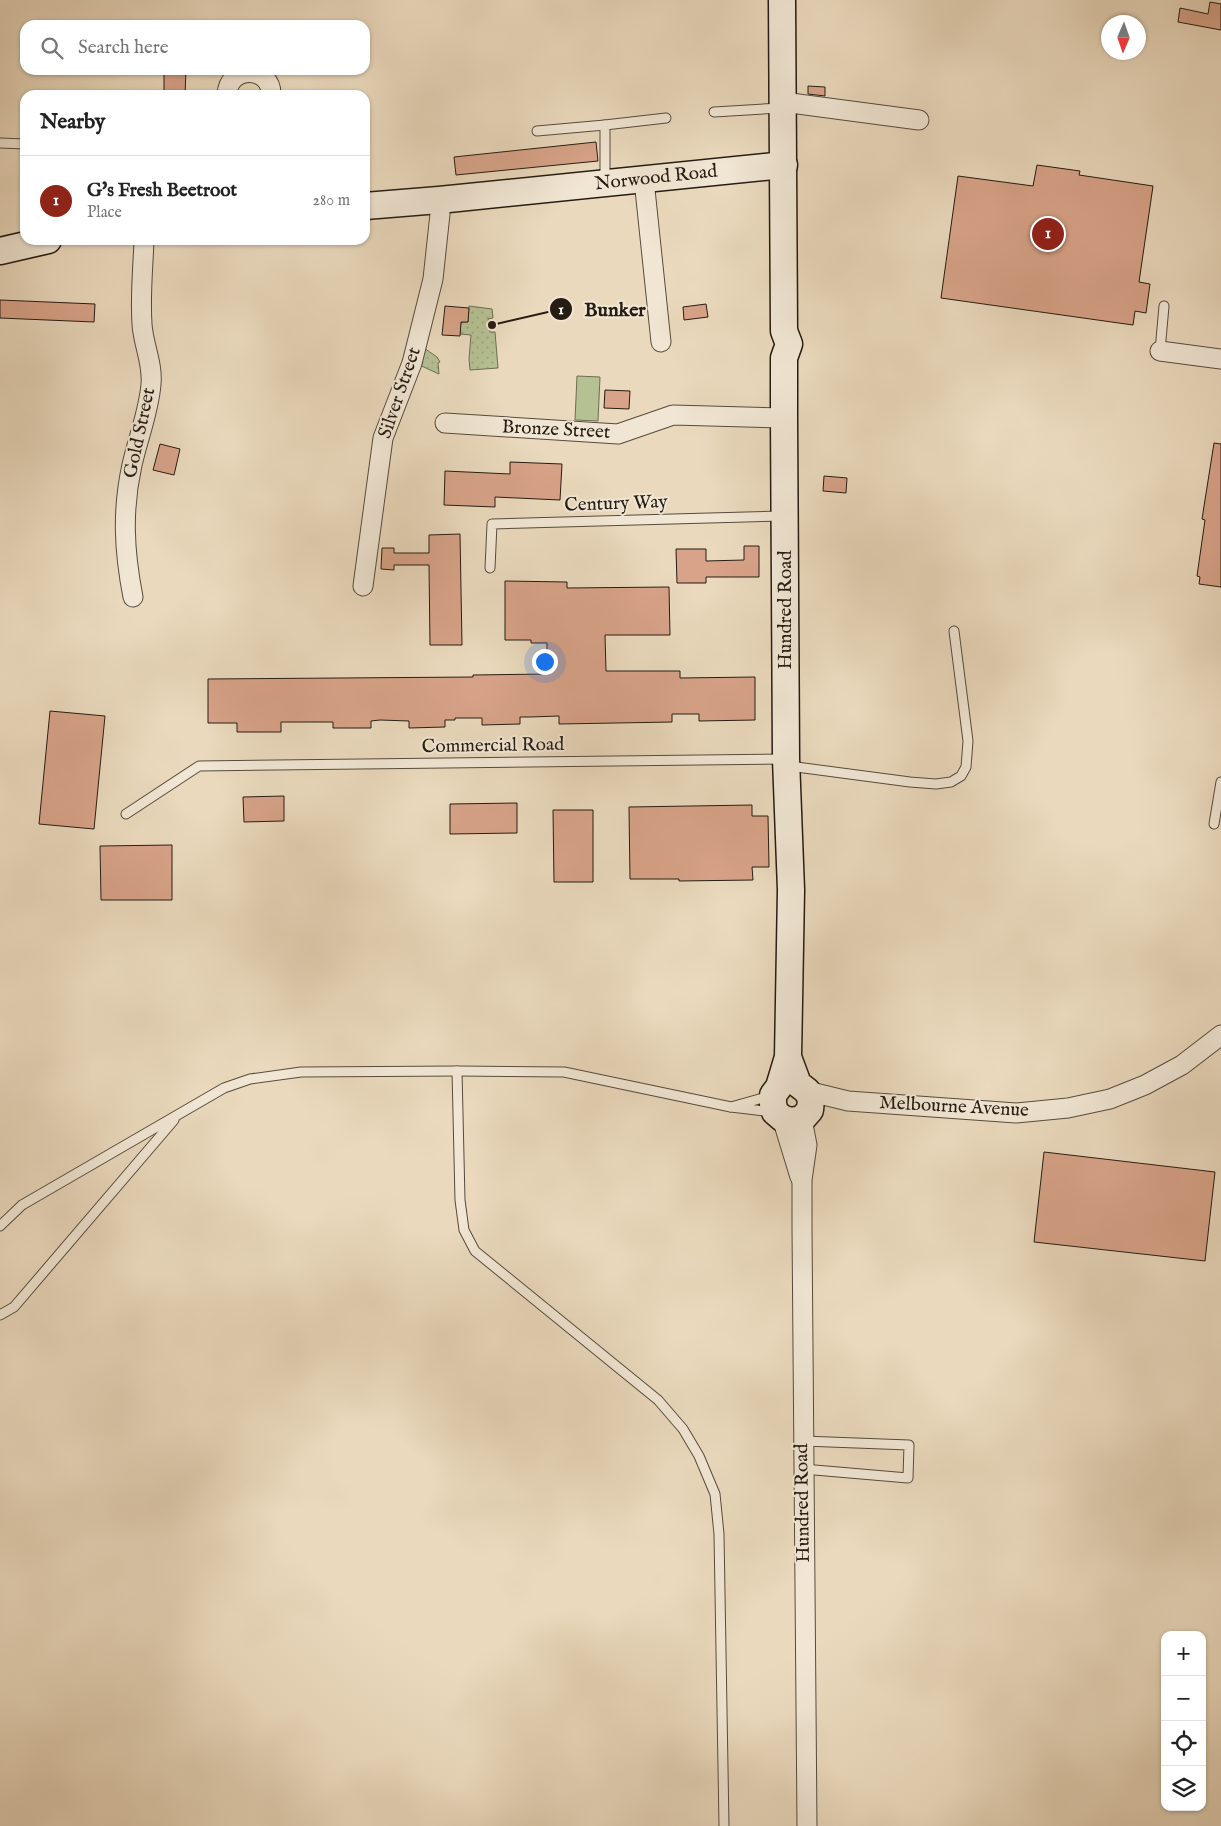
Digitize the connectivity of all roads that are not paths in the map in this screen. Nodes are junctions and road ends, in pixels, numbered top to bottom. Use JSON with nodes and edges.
{"nodes":[{"id":1,"x":782,"y":0,"type":"edge"},
{"id":2,"x":238,"y":75,"type":"edge"},
{"id":3,"x":260,"y":75,"type":"edge"},
{"id":4,"x":228,"y":90,"type":"edge"},
{"id":5,"x":270,"y":90,"type":"edge"},
{"id":6,"x":783,"y":105,"type":"junction"},
{"id":7,"x":714,"y":112,"type":"dead end"},
{"id":8,"x":666,"y":118,"type":"dead end"},
{"id":9,"x":919,"y":120,"type":"dead end"},
{"id":10,"x":605,"y":125,"type":"junction"},
{"id":11,"x":537,"y":131,"type":"dead end"},
{"id":12,"x":0,"y":143,"type":"edge"},
{"id":13,"x":20,"y":144,"type":"edge"},
{"id":14,"x":784,"y":165,"type":"junction"},
{"id":15,"x":644,"y":180,"type":"junction"},
{"id":16,"x":605,"y":184,"type":"junction"},
{"id":17,"x":439,"y":200,"type":"junction"},
{"id":18,"x":370,"y":206,"type":"edge"},
{"id":19,"x":26,"y":245,"type":"edge"},
{"id":20,"x":144,"y":245,"type":"edge"},
{"id":21,"x":0,"y":251,"type":"edge"},
{"id":22,"x":1164,"y":306,"type":"dead end"},
{"id":23,"x":661,"y":342,"type":"dead end"},
{"id":24,"x":1160,"y":351,"type":"joint"},
{"id":25,"x":1221,"y":359,"type":"edge"},
{"id":26,"x":784,"y":418,"type":"junction"},
{"id":27,"x":444,"y":423,"type":"dead end"},
{"id":28,"x":786,"y":516,"type":"junction"},
{"id":29,"x":490,"y":568,"type":"dead end"},
{"id":30,"x":362,"y":586,"type":"dead end"},
{"id":31,"x":133,"y":597,"type":"dead end"},
{"id":32,"x":954,"y":631,"type":"dead end"},
{"id":33,"x":786,"y":763,"type":"junction"},
{"id":34,"x":1221,"y":782,"type":"edge"},
{"id":35,"x":126,"y":814,"type":"dead end"},
{"id":36,"x":1214,"y":824,"type":"dead end"},
{"id":37,"x":1221,"y":1035,"type":"edge"},
{"id":38,"x":457,"y":1071,"type":"junction"},
{"id":39,"x":791,"y":1102,"type":"junction"},
{"id":40,"x":731,"y":1106,"type":"junction"},
{"id":41,"x":180,"y":1114,"type":"junction"},
{"id":42,"x":0,"y":1226,"type":"edge"},
{"id":43,"x":0,"y":1315,"type":"edge"},
{"id":44,"x":802,"y":1440,"type":"junction"},
{"id":45,"x":803,"y":1468,"type":"junction"},
{"id":46,"x":724,"y":1826,"type":"edge"},
{"id":47,"x":807,"y":1826,"type":"edge"}],
"edges":[{"from":1,"to":6,"type":"street"},
{"from":2,"to":4,"type":"street"},
{"from":3,"to":5,"type":"street"},
{"from":6,"to":7,"type":"lane"},
{"from":6,"to":9,"type":"street"},
{"from":6,"to":14,"type":"street"},
{"from":8,"to":10,"type":"lane"},
{"from":10,"to":11,"type":"lane"},
{"from":10,"to":16,"type":"lane"},
{"from":12,"to":13,"type":"lane"},
{"from":14,"to":15,"type":"street","name":"Norwood Road"},
{"from":14,"to":26,"type":"street","name":"Hundred Road"},
{"from":15,"to":16,"type":"street","name":"Norwood Road"},
{"from":15,"to":23,"type":"street"},
{"from":16,"to":17,"type":"street","name":"Norwood Road"},
{"from":17,"to":18,"type":"street","name":"Norwood Road"},
{"from":17,"to":30,"type":"street","name":"Silver Street"},
{"from":19,"to":21,"type":"street"},
{"from":20,"to":31,"type":"street","name":"Gold Street"},
{"from":22,"to":24,"type":"lane"},
{"from":24,"to":25,"type":"street"},
{"from":26,"to":27,"type":"street","name":"Bronze Street"},
{"from":26,"to":28,"type":"street","name":"Hundred Road"},
{"from":28,"to":29,"type":"lane","name":"Century Way"},
{"from":28,"to":33,"type":"street","name":"Hundred Road"},
{"from":32,"to":33,"type":"lane","name":"Commercial Road"},
{"from":33,"to":35,"type":"lane","name":"Commercial Road"},
{"from":33,"to":39,"type":"street","name":"Hundred Road"},
{"from":34,"to":36,"type":"lane"},
{"from":37,"to":39,"type":"street","name":"Melbourne Avenue"},
{"from":38,"to":40,"type":"lane"},
{"from":38,"to":41,"type":"lane"},
{"from":38,"to":46,"type":"lane"},
{"from":39,"to":40,"type":"lane"},
{"from":39,"to":40,"type":"lane"},
{"from":39,"to":44,"type":"street","name":"Hundred Road"},
{"from":41,"to":42,"type":"lane"},
{"from":41,"to":43,"type":"lane"},
{"from":44,"to":45,"type":"street","name":"Hundred Road"},
{"from":44,"to":45,"type":"lane"},
{"from":45,"to":47,"type":"street","name":"Hundred Road"}]}
